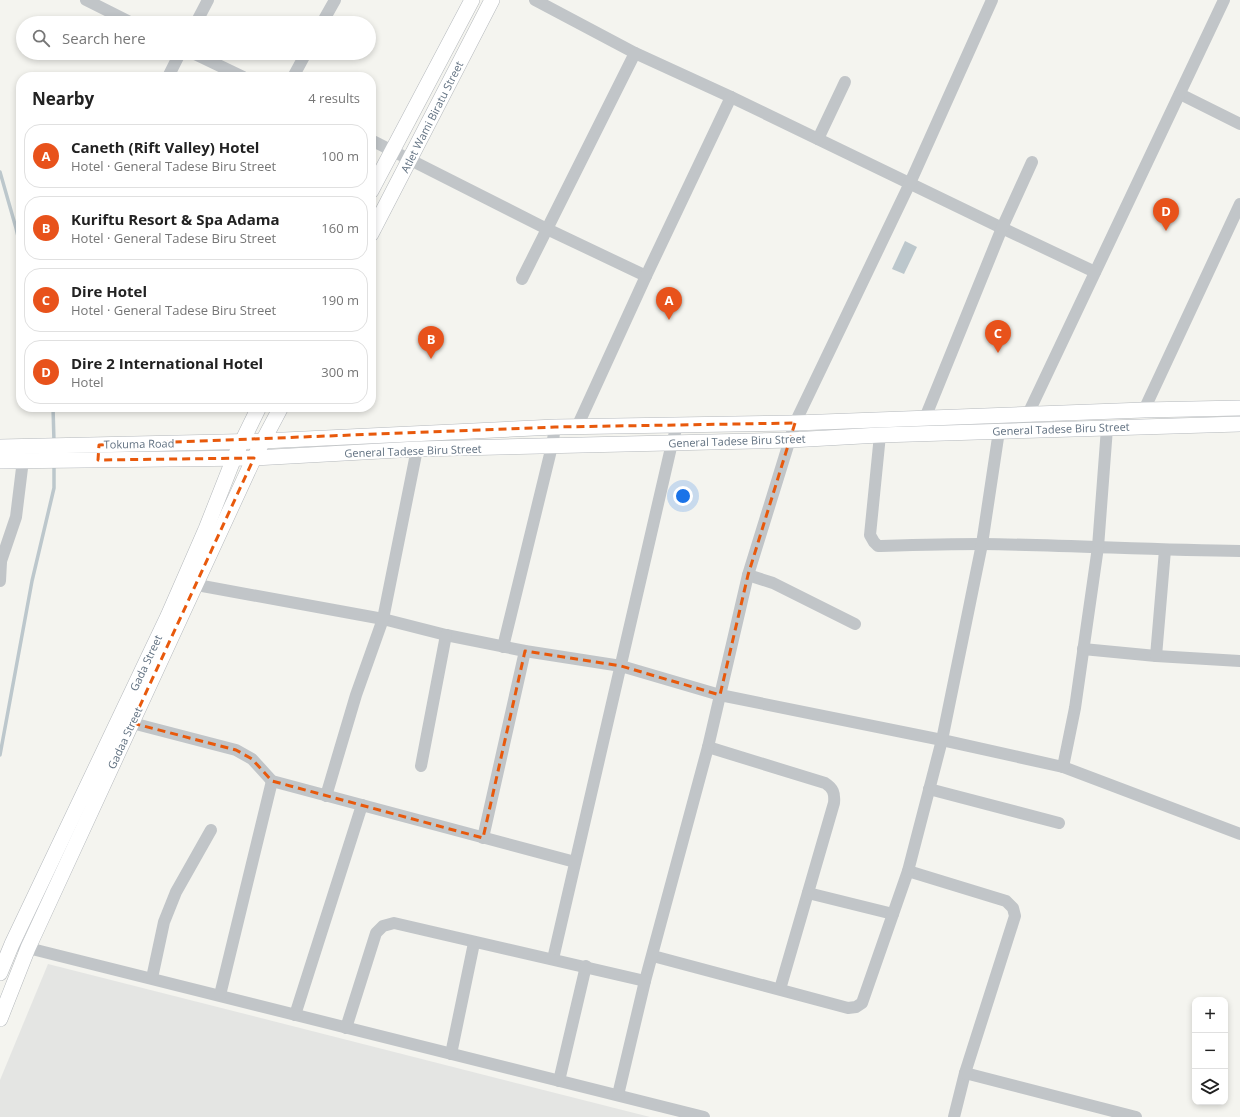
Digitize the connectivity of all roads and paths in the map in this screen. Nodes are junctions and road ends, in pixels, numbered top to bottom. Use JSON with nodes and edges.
{"nodes":[{"id":1,"x":88,"y":0,"type":"edge"},
{"id":2,"x":208,"y":0,"type":"edge"},
{"id":3,"x":335,"y":0,"type":"edge"},
{"id":4,"x":472,"y":0,"type":"edge"},
{"id":5,"x":492,"y":0,"type":"edge"},
{"id":6,"x":535,"y":0,"type":"edge"},
{"id":7,"x":992,"y":0,"type":"edge"},
{"id":8,"x":1224,"y":0,"type":"edge"},
{"id":9,"x":119,"y":16,"type":"edge"},
{"id":10,"x":200,"y":16,"type":"edge"},
{"id":11,"x":326,"y":16,"type":"edge"},
{"id":12,"x":635,"y":53,"type":"junction"},
{"id":13,"x":176,"y":60,"type":"edge"},
{"id":14,"x":208,"y":60,"type":"edge"},
{"id":15,"x":302,"y":60,"type":"edge"},
{"id":16,"x":170,"y":72,"type":"edge"},
{"id":17,"x":233,"y":72,"type":"edge"},
{"id":18,"x":296,"y":72,"type":"edge"},
{"id":19,"x":845,"y":82,"type":"dead end"},
{"id":20,"x":1180,"y":94,"type":"junction"},
{"id":21,"x":731,"y":97,"type":"junction"},
{"id":22,"x":1240,"y":124,"type":"edge"},
{"id":23,"x":818,"y":139,"type":"junction"},
{"id":24,"x":376,"y":142,"type":"edge"},
{"id":25,"x":392,"y":150,"type":"junction"},
{"id":26,"x":410,"y":160,"type":"junction"},
{"id":27,"x":1032,"y":162,"type":"dead end"},
{"id":28,"x":376,"y":181,"type":"edge"},
{"id":29,"x":910,"y":183,"type":"junction"},
{"id":30,"x":1240,"y":204,"type":"edge"},
{"id":31,"x":376,"y":225,"type":"edge"},
{"id":32,"x":1002,"y":228,"type":"junction"},
{"id":33,"x":547,"y":229,"type":"junction"},
{"id":34,"x":1096,"y":272,"type":"junction"},
{"id":35,"x":646,"y":276,"type":"junction"},
{"id":36,"x":522,"y":280,"type":"dead end"},
{"id":37,"x":1240,"y":408,"type":"edge"},
{"id":38,"x":1144,"y":410,"type":"junction"},
{"id":39,"x":257,"y":412,"type":"edge"},
{"id":40,"x":278,"y":412,"type":"edge"},
{"id":41,"x":1028,"y":414,"type":"junction"},
{"id":42,"x":925,"y":418,"type":"junction"},
{"id":43,"x":795,"y":423,"type":"junction"},
{"id":44,"x":1240,"y":424,"type":"edge"},
{"id":45,"x":677,"y":426,"type":"junction"},
{"id":46,"x":555,"y":427,"type":"junction"},
{"id":47,"x":577,"y":427,"type":"junction"},
{"id":48,"x":1107,"y":428,"type":"junction"},
{"id":49,"x":1022,"y":430,"type":"junction"},
{"id":50,"x":999,"y":431,"type":"junction"},
{"id":51,"x":880,"y":435,"type":"junction"},
{"id":52,"x":790,"y":440,"type":"junction"},
{"id":53,"x":263,"y":441,"type":"junction"},
{"id":54,"x":242,"y":442,"type":"junction"},
{"id":55,"x":672,"y":443,"type":"junction"},
{"id":56,"x":552,"y":446,"type":"junction"},
{"id":57,"x":0,"y":447,"type":"edge"},
{"id":58,"x":417,"y":449,"type":"junction"},
{"id":59,"x":98,"y":452,"type":"junction"},
{"id":60,"x":32,"y":456,"type":"junction"},
{"id":61,"x":234,"y":458,"type":"junction"},
{"id":62,"x":254,"y":458,"type":"junction"},
{"id":63,"x":0,"y":461,"type":"edge"},
{"id":64,"x":982,"y":544,"type":"junction"},
{"id":65,"x":1098,"y":547,"type":"junction"},
{"id":66,"x":1165,"y":550,"type":"junction"},
{"id":67,"x":1240,"y":551,"type":"edge"},
{"id":68,"x":1,"y":563,"type":"edge"},
{"id":69,"x":748,"y":575,"type":"junction"},
{"id":70,"x":0,"y":581,"type":"edge"},
{"id":71,"x":196,"y":585,"type":"junction"},
{"id":72,"x":383,"y":619,"type":"junction"},
{"id":73,"x":855,"y":624,"type":"dead end"},
{"id":74,"x":446,"y":635,"type":"junction"},
{"id":75,"x":503,"y":647,"type":"junction"},
{"id":76,"x":1083,"y":649,"type":"junction"},
{"id":77,"x":525,"y":651,"type":"junction"},
{"id":78,"x":1156,"y":656,"type":"junction"},
{"id":79,"x":1240,"y":661,"type":"edge"},
{"id":80,"x":621,"y":666,"type":"junction"},
{"id":81,"x":720,"y":695,"type":"junction"},
{"id":82,"x":132,"y":723,"type":"junction"},
{"id":83,"x":942,"y":740,"type":"junction"},
{"id":84,"x":708,"y":747,"type":"junction"},
{"id":85,"x":421,"y":766,"type":"dead end"},
{"id":86,"x":1063,"y":767,"type":"junction"},
{"id":87,"x":272,"y":781,"type":"junction"},
{"id":88,"x":929,"y":789,"type":"junction"},
{"id":89,"x":326,"y":796,"type":"junction"},
{"id":90,"x":362,"y":806,"type":"junction"},
{"id":91,"x":1059,"y":823,"type":"dead end"},
{"id":92,"x":211,"y":830,"type":"dead end"},
{"id":93,"x":1240,"y":834,"type":"edge"},
{"id":94,"x":483,"y":838,"type":"junction"},
{"id":95,"x":575,"y":862,"type":"junction"},
{"id":96,"x":908,"y":871,"type":"junction"},
{"id":97,"x":808,"y":893,"type":"junction"},
{"id":98,"x":893,"y":914,"type":"junction"},
{"id":99,"x":474,"y":943,"type":"junction"},
{"id":100,"x":12,"y":944,"type":"junction"},
{"id":101,"x":28,"y":948,"type":"junction"},
{"id":102,"x":652,"y":956,"type":"junction"},
{"id":103,"x":553,"y":959,"type":"junction"},
{"id":104,"x":586,"y":966,"type":"junction"},
{"id":105,"x":0,"y":973,"type":"edge"},
{"id":106,"x":152,"y":978,"type":"junction"},
{"id":107,"x":645,"y":981,"type":"junction"},
{"id":108,"x":780,"y":989,"type":"junction"},
{"id":109,"x":220,"y":995,"type":"junction"},
{"id":110,"x":295,"y":1015,"type":"junction"},
{"id":111,"x":0,"y":1019,"type":"edge"},
{"id":112,"x":346,"y":1028,"type":"junction"},
{"id":113,"x":451,"y":1054,"type":"junction"},
{"id":114,"x":965,"y":1073,"type":"junction"},
{"id":115,"x":559,"y":1081,"type":"junction"},
{"id":116,"x":618,"y":1095,"type":"junction"},
{"id":117,"x":704,"y":1117,"type":"edge"},
{"id":118,"x":954,"y":1117,"type":"edge"},
{"id":119,"x":1136,"y":1117,"type":"edge"}],
"edges":[{"from":1,"to":9,"type":"street"},
{"from":2,"to":10,"type":"street"},
{"from":3,"to":11,"type":"street"},
{"from":4,"to":25,"type":"main road","name":"Atlet Wami Biratu Street"},
{"from":5,"to":26,"type":"main road","name":"Atlet Wami Biratu Street"},
{"from":6,"to":12,"type":"street"},
{"from":7,"to":29,"type":"street"},
{"from":8,"to":20,"type":"street"},
{"from":12,"to":21,"type":"street"},
{"from":12,"to":33,"type":"street"},
{"from":13,"to":16,"type":"street"},
{"from":14,"to":17,"type":"street"},
{"from":15,"to":18,"type":"street"},
{"from":19,"to":23,"type":"street"},
{"from":20,"to":22,"type":"street"},
{"from":20,"to":34,"type":"street"},
{"from":21,"to":23,"type":"street"},
{"from":21,"to":35,"type":"street"},
{"from":23,"to":29,"type":"street"},
{"from":24,"to":25,"type":"street"},
{"from":25,"to":26,"type":"street"},
{"from":25,"to":28,"type":"main road","name":"Atlet Wami Biratu Street"},
{"from":26,"to":31,"type":"main road","name":"Atlet Wami Biratu Street"},
{"from":26,"to":33,"type":"street"},
{"from":27,"to":32,"type":"street"},
{"from":29,"to":32,"type":"street"},
{"from":29,"to":43,"type":"street"},
{"from":30,"to":38,"type":"street"},
{"from":32,"to":34,"type":"street"},
{"from":32,"to":42,"type":"street"},
{"from":33,"to":35,"type":"street"},
{"from":33,"to":36,"type":"street"},
{"from":34,"to":41,"type":"street"},
{"from":35,"to":47,"type":"street"},
{"from":37,"to":38,"type":"main road","name":"General Tadese Biru Street"},
{"from":38,"to":41,"type":"main road","name":"General Tadese Biru Street"},
{"from":39,"to":54,"type":"main road"},
{"from":40,"to":53,"type":"main road"},
{"from":41,"to":42,"type":"main road","name":"General Tadese Biru Street"},
{"from":41,"to":49,"type":"street"},
{"from":42,"to":43,"type":"main road","name":"General Tadese Biru Street"},
{"from":43,"to":45,"type":"main road","name":"General Tadese Biru Street"},
{"from":43,"to":52,"type":"street"},
{"from":44,"to":48,"type":"main road","name":"General Tadese Biru Street"},
{"from":45,"to":47,"type":"main road","name":"General Tadese Biru Street"},
{"from":45,"to":55,"type":"street"},
{"from":46,"to":47,"type":"main road","name":"General Tadese Biru Street"},
{"from":46,"to":53,"type":"main road","name":"General Tadese Biru Street"},
{"from":46,"to":56,"type":"street"},
{"from":48,"to":49,"type":"main road","name":"General Tadese Biru Street"},
{"from":48,"to":65,"type":"street"},
{"from":49,"to":50,"type":"main road","name":"General Tadese Biru Street"},
{"from":50,"to":51,"type":"main road","name":"General Tadese Biru Street"},
{"from":50,"to":64,"type":"street"},
{"from":51,"to":52,"type":"main road","name":"General Tadese Biru Street"},
{"from":51,"to":64,"type":"street"},
{"from":52,"to":55,"type":"main road","name":"General Tadese Biru Street"},
{"from":52,"to":69,"type":"street"},
{"from":53,"to":54,"type":"main road","name":"General Tadese Biru Street"},
{"from":53,"to":62,"type":"main road","name":"Gadaa Street"},
{"from":54,"to":59,"type":"main road","name":"Tokuma Road"},
{"from":54,"to":61,"type":"main road","name":"Gada Street"},
{"from":55,"to":56,"type":"main road","name":"General Tadese Biru Street"},
{"from":55,"to":80,"type":"street"},
{"from":56,"to":58,"type":"main road","name":"General Tadese Biru Street"},
{"from":56,"to":75,"type":"street"},
{"from":57,"to":60,"type":"main road"},
{"from":58,"to":62,"type":"main road","name":"General Tadese Biru Street"},
{"from":58,"to":72,"type":"street"},
{"from":59,"to":60,"type":"main road","name":"Tokuma Road"},
{"from":59,"to":61,"type":"main road","name":"Tokuma Road"},
{"from":60,"to":63,"type":"main road"},
{"from":60,"to":68,"type":"street"},
{"from":61,"to":62,"type":"main road","name":"General Tadese Biru Street"},
{"from":61,"to":100,"type":"main road","name":"Gada Street"},
{"from":62,"to":71,"type":"main road","name":"Gadaa Street"},
{"from":64,"to":65,"type":"street"},
{"from":64,"to":83,"type":"street"},
{"from":65,"to":66,"type":"street"},
{"from":65,"to":76,"type":"street"},
{"from":66,"to":67,"type":"street"},
{"from":66,"to":78,"type":"street"},
{"from":68,"to":70,"type":"street"},
{"from":69,"to":73,"type":"street"},
{"from":69,"to":81,"type":"street"},
{"from":71,"to":72,"type":"street"},
{"from":71,"to":82,"type":"main road","name":"Gadaa Street"},
{"from":72,"to":74,"type":"street"},
{"from":72,"to":89,"type":"street"},
{"from":74,"to":75,"type":"street"},
{"from":74,"to":85,"type":"street"},
{"from":75,"to":77,"type":"street"},
{"from":76,"to":78,"type":"street"},
{"from":76,"to":86,"type":"street"},
{"from":77,"to":80,"type":"street"},
{"from":77,"to":94,"type":"street"},
{"from":78,"to":79,"type":"street"},
{"from":80,"to":81,"type":"street"},
{"from":80,"to":95,"type":"street"},
{"from":81,"to":83,"type":"street"},
{"from":81,"to":84,"type":"street"},
{"from":82,"to":87,"type":"street"},
{"from":82,"to":101,"type":"main road","name":"Gadaa Street"},
{"from":83,"to":86,"type":"street"},
{"from":83,"to":88,"type":"street"},
{"from":84,"to":97,"type":"street"},
{"from":84,"to":102,"type":"street"},
{"from":86,"to":93,"type":"street"},
{"from":87,"to":89,"type":"street"},
{"from":87,"to":109,"type":"street"},
{"from":88,"to":91,"type":"street"},
{"from":88,"to":96,"type":"street"},
{"from":89,"to":90,"type":"street"},
{"from":90,"to":94,"type":"street"},
{"from":90,"to":110,"type":"street"},
{"from":92,"to":106,"type":"street"},
{"from":94,"to":95,"type":"street"},
{"from":95,"to":103,"type":"street"},
{"from":96,"to":98,"type":"street"},
{"from":96,"to":114,"type":"street"},
{"from":97,"to":98,"type":"street"},
{"from":97,"to":108,"type":"street"},
{"from":98,"to":108,"type":"street"},
{"from":99,"to":103,"type":"street"},
{"from":99,"to":112,"type":"street"},
{"from":99,"to":113,"type":"street"},
{"from":100,"to":101,"type":"street"},
{"from":100,"to":105,"type":"main road","name":"Gada Street"},
{"from":101,"to":106,"type":"street"},
{"from":101,"to":111,"type":"main road","name":"Gadaa Street"},
{"from":102,"to":107,"type":"street"},
{"from":102,"to":108,"type":"street"},
{"from":103,"to":104,"type":"street"},
{"from":104,"to":107,"type":"street"},
{"from":104,"to":115,"type":"street"},
{"from":106,"to":109,"type":"street"},
{"from":107,"to":116,"type":"street"},
{"from":109,"to":110,"type":"street"},
{"from":110,"to":112,"type":"street"},
{"from":112,"to":113,"type":"street"},
{"from":113,"to":115,"type":"street"},
{"from":114,"to":118,"type":"street"},
{"from":114,"to":119,"type":"street"},
{"from":115,"to":116,"type":"street"},
{"from":116,"to":117,"type":"street"}]}
